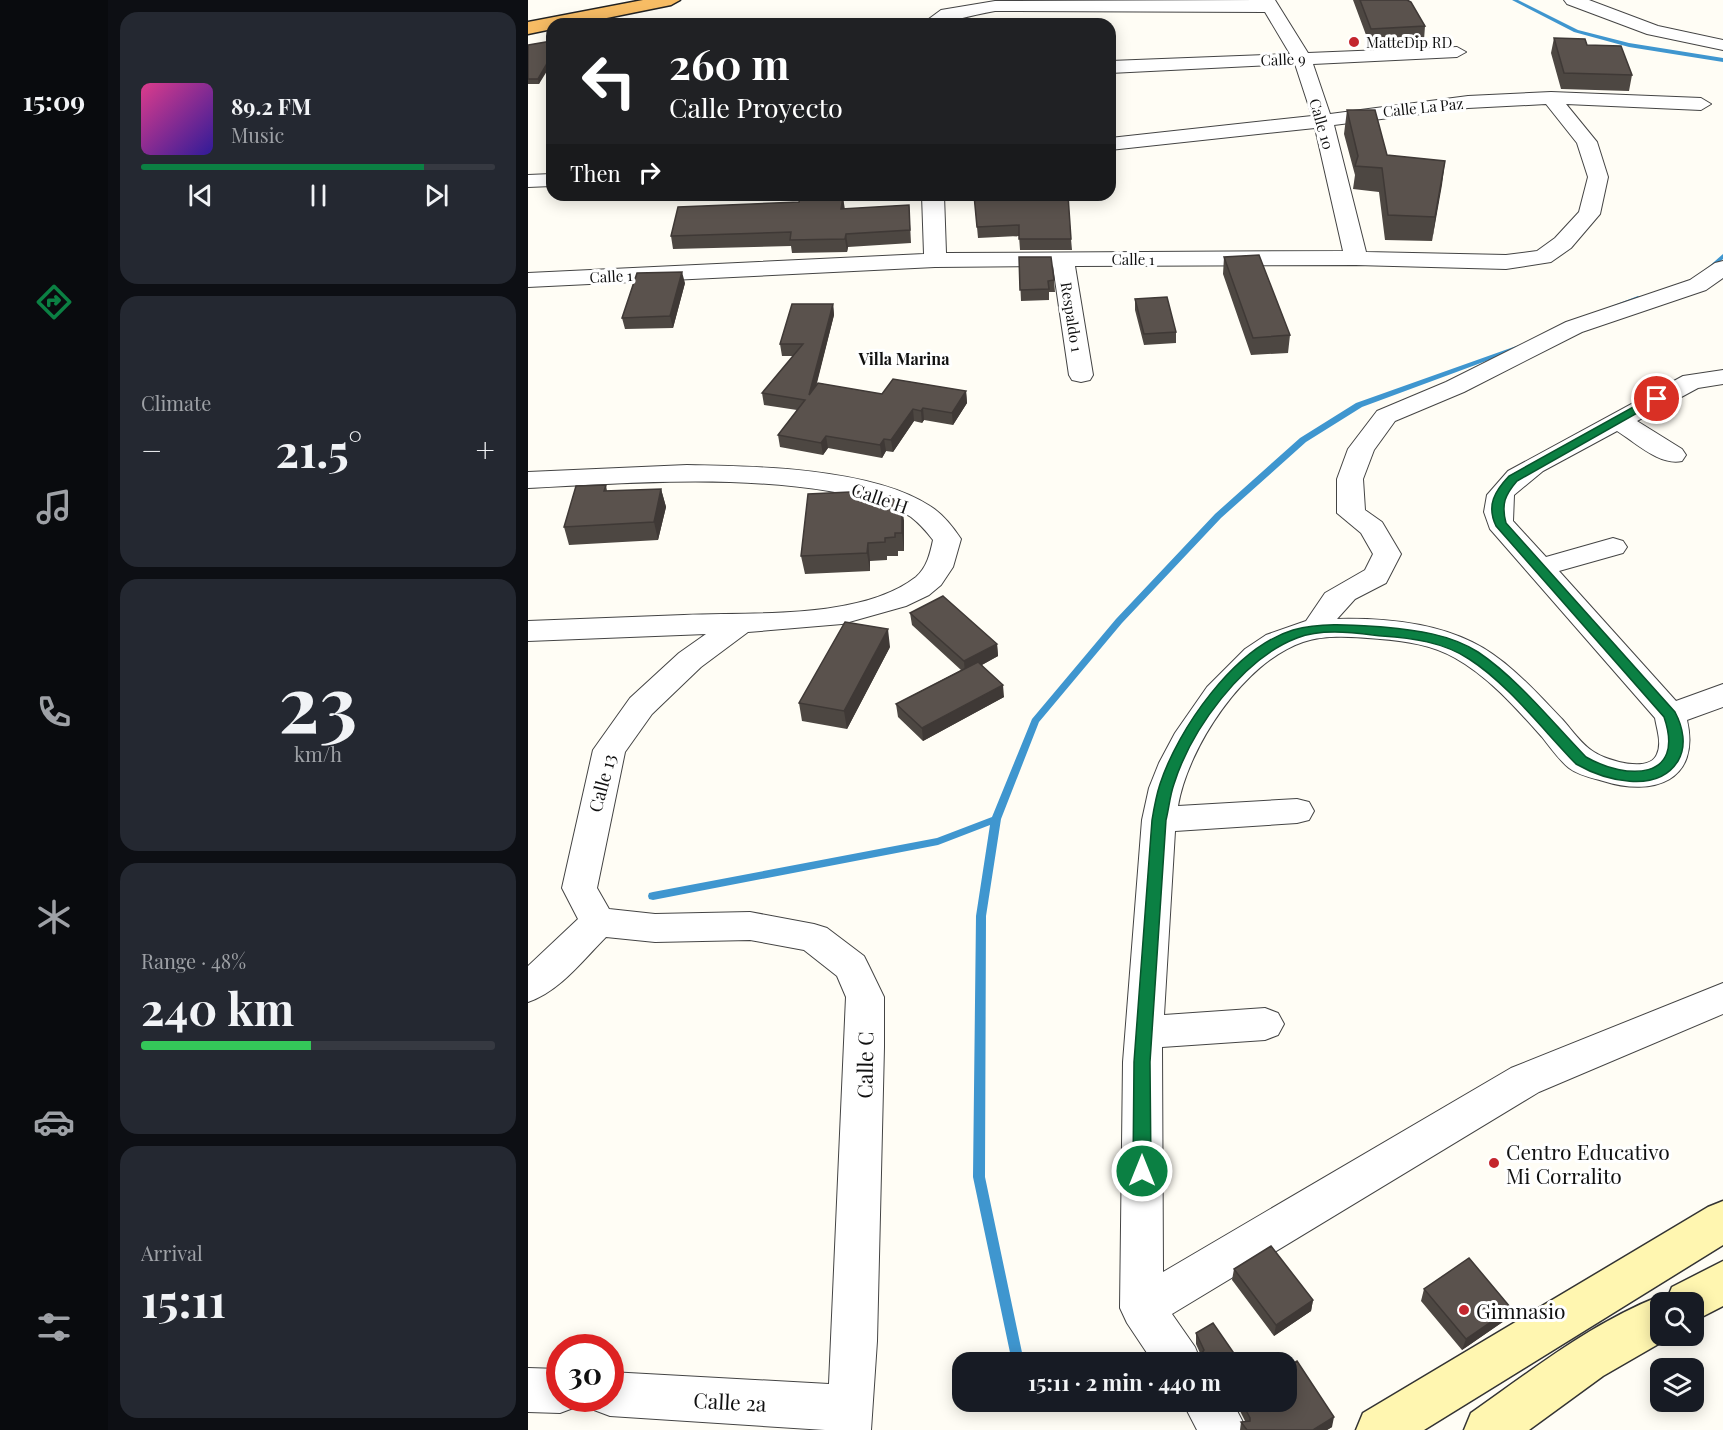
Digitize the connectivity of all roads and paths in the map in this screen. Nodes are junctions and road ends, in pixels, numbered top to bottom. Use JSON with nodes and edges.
{"nodes":[{"id":1,"x":601,"y":0,"type":"edge"},
{"id":2,"x":671,"y":0,"type":"edge"},
{"id":3,"x":1573,"y":0,"type":"edge"},
{"id":4,"x":1268,"y":3,"type":"edge"},
{"id":5,"x":528,"y":14,"type":"edge"},
{"id":6,"x":579,"y":18,"type":"edge"},
{"id":7,"x":941,"y":18,"type":"edge"},
{"id":8,"x":546,"y":24,"type":"edge"},
{"id":9,"x":528,"y":28,"type":"edge"},
{"id":10,"x":1723,"y":45,"type":"edge"},
{"id":11,"x":1457,"y":52,"type":"dead end"},
{"id":12,"x":1302,"y":58,"type":"junction"},
{"id":13,"x":1116,"y":67,"type":"edge"},
{"id":14,"x":1551,"y":98,"type":"junction"},
{"id":15,"x":1701,"y":104,"type":"dead end"},
{"id":16,"x":1323,"y":121,"type":"junction"},
{"id":17,"x":1116,"y":143,"type":"edge"},
{"id":18,"x":546,"y":180,"type":"edge"},
{"id":19,"x":528,"y":181,"type":"edge"},
{"id":20,"x":933,"y":201,"type":"edge"},
{"id":21,"x":1356,"y":258,"type":"junction"},
{"id":22,"x":1063,"y":259,"type":"junction"},
{"id":23,"x":935,"y":260,"type":"junction"},
{"id":24,"x":1723,"y":268,"type":"edge"},
{"id":25,"x":528,"y":280,"type":"edge"},
{"id":26,"x":1081,"y":375,"type":"dead end"},
{"id":27,"x":1723,"y":377,"type":"edge"},
{"id":28,"x":1618,"y":420,"type":"junction"},
{"id":29,"x":1673,"y":455,"type":"dead end"},
{"id":30,"x":528,"y":480,"type":"edge"},
{"id":31,"x":1613,"y":547,"type":"dead end"},
{"id":32,"x":1538,"y":568,"type":"junction"},
{"id":33,"x":742,"y":622,"type":"junction"},
{"id":34,"x":1317,"y":629,"type":"junction"},
{"id":35,"x":528,"y":631,"type":"edge"},
{"id":36,"x":1723,"y":695,"type":"edge"},
{"id":37,"x":1670,"y":716,"type":"junction"},
{"id":38,"x":1297,"y":811,"type":"dead end"},
{"id":39,"x":1159,"y":820,"type":"junction"},
{"id":40,"x":598,"y":922,"type":"junction"},
{"id":41,"x":528,"y":987,"type":"edge"},
{"id":42,"x":1723,"y":998,"type":"edge"},
{"id":43,"x":1265,"y":1024,"type":"dead end"},
{"id":44,"x":1145,"y":1032,"type":"junction"},
{"id":45,"x":1723,"y":1221,"type":"edge"},
{"id":46,"x":1723,"y":1282,"type":"edge"},
{"id":47,"x":1704,"y":1293,"type":"edge"},
{"id":48,"x":1142,"y":1308,"type":"junction"},
{"id":49,"x":1650,"y":1324,"type":"edge"},
{"id":50,"x":1172,"y":1352,"type":"edge"},
{"id":51,"x":528,"y":1390,"type":"edge"},
{"id":52,"x":546,"y":1391,"type":"edge"},
{"id":53,"x":624,"y":1395,"type":"edge"},
{"id":54,"x":1212,"y":1412,"type":"edge"},
{"id":55,"x":849,"y":1419,"type":"edge"},
{"id":56,"x":1224,"y":1430,"type":"edge"},
{"id":57,"x":1380,"y":1430,"type":"edge"},
{"id":58,"x":1488,"y":1430,"type":"edge"}],
"edges":[{"from":1,"to":5,"type":"highway"},
{"from":2,"to":6,"type":"highway"},
{"from":3,"to":10,"type":"street"},
{"from":4,"to":7,"type":"street"},
{"from":4,"to":12,"type":"street","name":"Calle 10"},
{"from":8,"to":9,"type":"highway"},
{"from":11,"to":12,"type":"street","name":"Calle 9"},
{"from":12,"to":13,"type":"street","name":"Calle 9"},
{"from":12,"to":16,"type":"street","name":"Calle 10"},
{"from":14,"to":15,"type":"street","name":"Calle La Paz"},
{"from":14,"to":16,"type":"street","name":"Calle La Paz"},
{"from":14,"to":21,"type":"street","name":"Calle 1"},
{"from":16,"to":17,"type":"street","name":"Calle La Paz"},
{"from":16,"to":21,"type":"street","name":"Calle 10"},
{"from":18,"to":19,"type":"street"},
{"from":20,"to":23,"type":"street"},
{"from":21,"to":22,"type":"street","name":"Calle 1"},
{"from":22,"to":23,"type":"street","name":"Calle 1"},
{"from":22,"to":26,"type":"street","name":"Respaldo 1"},
{"from":23,"to":25,"type":"street","name":"Calle 1"},
{"from":24,"to":34,"type":"street"},
{"from":27,"to":28,"type":"street"},
{"from":28,"to":29,"type":"street"},
{"from":28,"to":32,"type":"street"},
{"from":30,"to":33,"type":"street","name":"Calle H"},
{"from":31,"to":32,"type":"street"},
{"from":32,"to":37,"type":"street"},
{"from":33,"to":35,"type":"street","name":"Calle H"},
{"from":33,"to":40,"type":"street","name":"Calle 13"},
{"from":34,"to":37,"type":"street"},
{"from":34,"to":39,"type":"street"},
{"from":36,"to":37,"type":"street"},
{"from":38,"to":39,"type":"street"},
{"from":39,"to":44,"type":"street"},
{"from":40,"to":41,"type":"street"},
{"from":40,"to":55,"type":"street","name":"Calle C"},
{"from":42,"to":48,"type":"street"},
{"from":43,"to":44,"type":"street"},
{"from":44,"to":48,"type":"street"},
{"from":45,"to":57,"type":"main road"},
{"from":46,"to":47,"type":"main road"},
{"from":48,"to":50,"type":"street"},
{"from":49,"to":58,"type":"main road"},
{"from":51,"to":52,"type":"street"},
{"from":53,"to":55,"type":"street","name":"Calle 2a"},
{"from":54,"to":56,"type":"street"}]}
